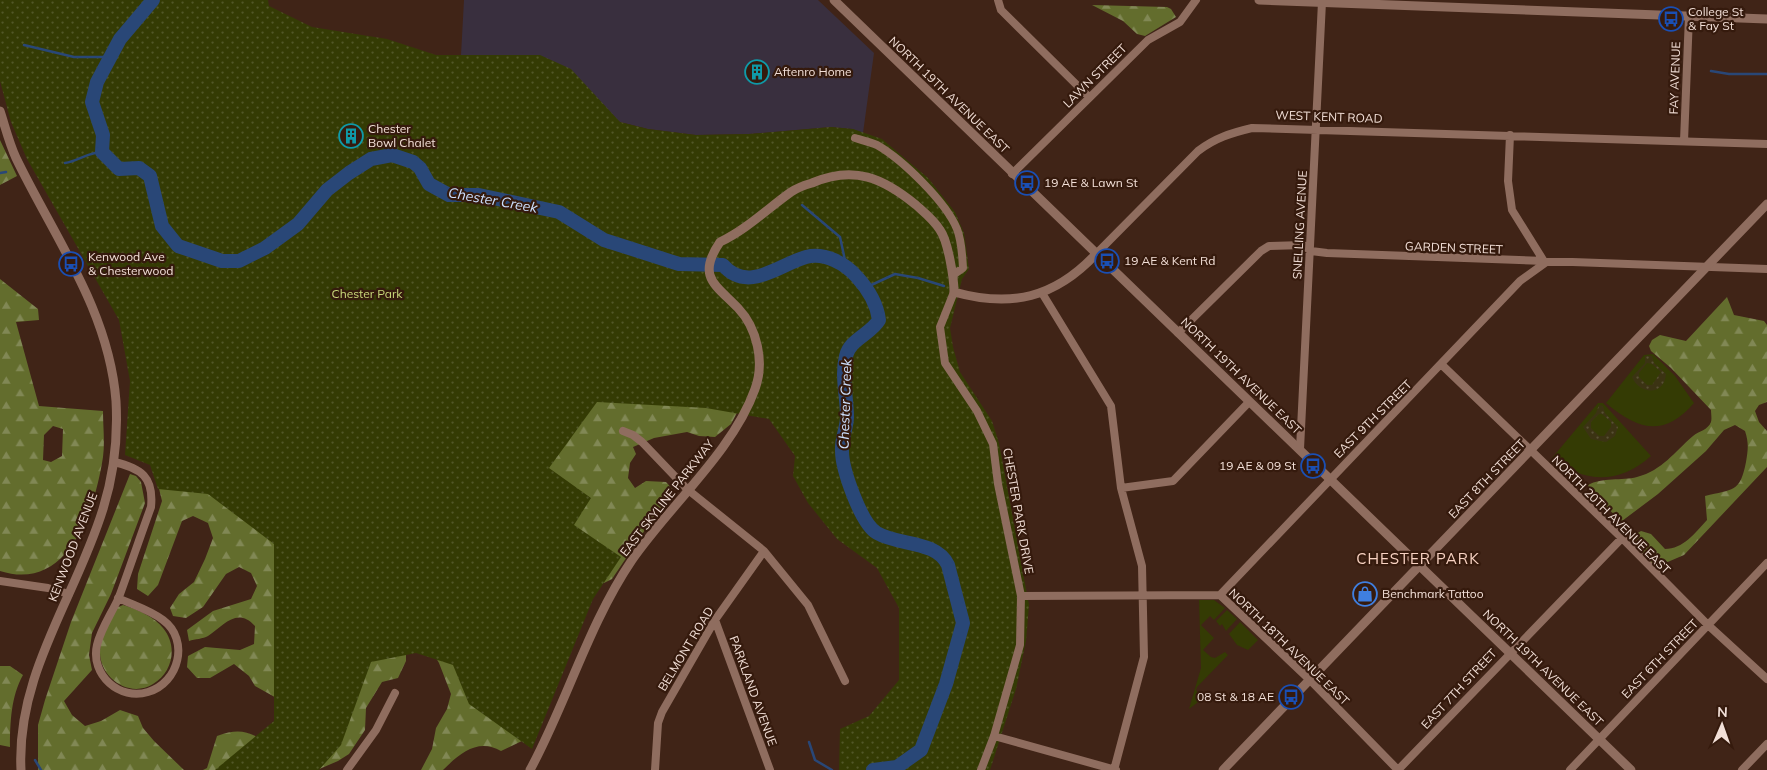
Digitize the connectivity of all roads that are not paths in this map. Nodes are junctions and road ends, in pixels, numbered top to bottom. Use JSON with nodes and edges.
{"nodes":[{"id":1,"x":834,"y":0,"type":"edge"},
{"id":2,"x":998,"y":0,"type":"edge"},
{"id":3,"x":1196,"y":0,"type":"edge"},
{"id":4,"x":1259,"y":0,"type":"edge"},
{"id":5,"x":1322,"y":2,"type":"junction"},
{"id":6,"x":1689,"y":16,"type":"junction"},
{"id":7,"x":1767,"y":18,"type":"edge"},
{"id":8,"x":1089,"y":97,"type":"junction"},
{"id":9,"x":0,"y":111,"type":"edge"},
{"id":10,"x":1316,"y":129,"type":"junction"},
{"id":11,"x":1510,"y":136,"type":"junction"},
{"id":12,"x":855,"y":138,"type":"dead end"},
{"id":13,"x":1684,"y":141,"type":"junction"},
{"id":14,"x":1767,"y":144,"type":"edge"},
{"id":15,"x":1012,"y":174,"type":"junction"},
{"id":16,"x":1767,"y":204,"type":"edge"},
{"id":17,"x":718,"y":245,"type":"joint"},
{"id":18,"x":1310,"y":252,"type":"junction"},
{"id":19,"x":1096,"y":254,"type":"junction"},
{"id":20,"x":1545,"y":262,"type":"junction"},
{"id":21,"x":1707,"y":268,"type":"junction"},
{"id":22,"x":1767,"y":269,"type":"edge"},
{"id":23,"x":953,"y":275,"type":"junction"},
{"id":24,"x":954,"y":292,"type":"junction"},
{"id":25,"x":1042,"y":293,"type":"junction"},
{"id":26,"x":1178,"y":333,"type":"junction"},
{"id":27,"x":1442,"y":365,"type":"junction"},
{"id":28,"x":1249,"y":402,"type":"junction"},
{"id":29,"x":623,"y":432,"type":"dead end"},
{"id":30,"x":1300,"y":449,"type":"junction"},
{"id":31,"x":1530,"y":451,"type":"junction"},
{"id":32,"x":114,"y":462,"type":"junction"},
{"id":33,"x":1330,"y":479,"type":"junction"},
{"id":34,"x":1121,"y":488,"type":"junction"},
{"id":35,"x":687,"y":489,"type":"junction"},
{"id":36,"x":1622,"y":538,"type":"junction"},
{"id":37,"x":764,"y":551,"type":"junction"},
{"id":38,"x":1767,"y":563,"type":"edge"},
{"id":39,"x":1419,"y":567,"type":"junction"},
{"id":40,"x":0,"y":581,"type":"edge"},
{"id":41,"x":69,"y":594,"type":"junction"},
{"id":42,"x":1144,"y":595,"type":"junction"},
{"id":43,"x":1220,"y":595,"type":"junction"},
{"id":44,"x":1021,"y":596,"type":"junction"},
{"id":45,"x":118,"y":598,"type":"junction"},
{"id":46,"x":715,"y":620,"type":"junction"},
{"id":47,"x":1708,"y":626,"type":"junction"},
{"id":48,"x":1510,"y":652,"type":"junction"},
{"id":49,"x":1767,"y":679,"type":"edge"},
{"id":50,"x":1310,"y":680,"type":"junction"},
{"id":51,"x":845,"y":681,"type":"dead end"},
{"id":52,"x":396,"y":693,"type":"dead end"},
{"id":53,"x":994,"y":736,"type":"junction"},
{"id":54,"x":1599,"y":739,"type":"junction"},
{"id":55,"x":1767,"y":744,"type":"edge"},
{"id":56,"x":21,"y":770,"type":"edge"},
{"id":57,"x":347,"y":770,"type":"edge"},
{"id":58,"x":530,"y":770,"type":"edge"},
{"id":59,"x":655,"y":770,"type":"edge"},
{"id":60,"x":770,"y":770,"type":"edge"},
{"id":61,"x":981,"y":770,"type":"edge"},
{"id":62,"x":1115,"y":770,"type":"edge"},
{"id":63,"x":1223,"y":770,"type":"edge"},
{"id":64,"x":1398,"y":770,"type":"edge"},
{"id":65,"x":1570,"y":770,"type":"edge"},
{"id":66,"x":1631,"y":770,"type":"edge"},
{"id":67,"x":1742,"y":770,"type":"edge"}],
"edges":[{"from":1,"to":15,"type":"street","name":"NORTH 19TH AVENUE EAST"},
{"from":2,"to":8,"type":"street"},
{"from":3,"to":8,"type":"street","name":"LAWN STREET"},
{"from":4,"to":5,"type":"street"},
{"from":5,"to":6,"type":"street"},
{"from":5,"to":10,"type":"street","name":"SNELLING AVENUE"},
{"from":6,"to":7,"type":"street"},
{"from":6,"to":13,"type":"street","name":"FAY AVENUE"},
{"from":8,"to":15,"type":"street","name":"LAWN STREET"},
{"from":9,"to":32,"type":"street","name":"KENWOOD AVENUE"},
{"from":10,"to":11,"type":"street","name":"WEST KENT ROAD"},
{"from":10,"to":18,"type":"street","name":"SNELLING AVENUE"},
{"from":10,"to":19,"type":"street","name":"WEST KENT ROAD"},
{"from":11,"to":13,"type":"street","name":"WEST KENT ROAD"},
{"from":11,"to":20,"type":"street"},
{"from":12,"to":23,"type":"street"},
{"from":13,"to":14,"type":"street","name":"WEST KENT ROAD"},
{"from":15,"to":19,"type":"street","name":"NORTH 19TH AVENUE EAST"},
{"from":16,"to":21,"type":"street","name":"EAST 8TH STREET"},
{"from":17,"to":23,"type":"street","name":"CHESTER PARK DRIVE"},
{"from":17,"to":35,"type":"street","name":"EAST SKYLINE PARKWAY"},
{"from":18,"to":20,"type":"street","name":"GARDEN STREET"},
{"from":18,"to":26,"type":"street","name":"GARDEN STREET"},
{"from":18,"to":30,"type":"street","name":"SNELLING AVENUE"},
{"from":19,"to":25,"type":"street","name":"WEST KENT ROAD"},
{"from":19,"to":26,"type":"street","name":"NORTH 19TH AVENUE EAST"},
{"from":20,"to":21,"type":"street","name":"GARDEN STREET"},
{"from":20,"to":27,"type":"street","name":"EAST 9TH STREET"},
{"from":21,"to":22,"type":"street","name":"GARDEN STREET"},
{"from":21,"to":31,"type":"street","name":"EAST 8TH STREET"},
{"from":23,"to":24,"type":"street","name":"CHESTER PARK DRIVE"},
{"from":24,"to":25,"type":"street","name":"WEST KENT ROAD"},
{"from":24,"to":44,"type":"street","name":"CHESTER PARK DRIVE"},
{"from":25,"to":34,"type":"street"},
{"from":26,"to":28,"type":"street","name":"NORTH 19TH AVENUE EAST"},
{"from":27,"to":31,"type":"street","name":"NORTH 20TH AVENUE EAST"},
{"from":27,"to":33,"type":"street","name":"EAST 9TH STREET"},
{"from":28,"to":30,"type":"street","name":"NORTH 19TH AVENUE EAST"},
{"from":28,"to":34,"type":"street"},
{"from":29,"to":35,"type":"street"},
{"from":30,"to":33,"type":"street","name":"NORTH 19TH AVENUE EAST"},
{"from":31,"to":36,"type":"street","name":"NORTH 20TH AVENUE EAST"},
{"from":31,"to":39,"type":"street","name":"EAST 8TH STREET"},
{"from":32,"to":41,"type":"street","name":"KENWOOD AVENUE"},
{"from":32,"to":45,"type":"street"},
{"from":33,"to":39,"type":"street","name":"NORTH 19TH AVENUE EAST"},
{"from":33,"to":43,"type":"street","name":"EAST 9TH STREET"},
{"from":34,"to":42,"type":"street"},
{"from":35,"to":37,"type":"street"},
{"from":35,"to":58,"type":"street","name":"EAST SKYLINE PARKWAY"},
{"from":36,"to":47,"type":"street","name":"NORTH 20TH AVENUE EAST"},
{"from":36,"to":48,"type":"street","name":"EAST 7TH STREET"},
{"from":37,"to":46,"type":"street","name":"BELMONT ROAD"},
{"from":37,"to":51,"type":"street"},
{"from":38,"to":47,"type":"street","name":"EAST 6TH STREET"},
{"from":39,"to":48,"type":"street","name":"NORTH 19TH AVENUE EAST"},
{"from":39,"to":50,"type":"street","name":"EAST 8TH STREET"},
{"from":40,"to":41,"type":"street"},
{"from":41,"to":56,"type":"street","name":"KENWOOD AVENUE"},
{"from":42,"to":43,"type":"street","name":"NORTH 18TH AVENUE EAST"},
{"from":42,"to":44,"type":"street","name":"NORTH 18TH AVENUE EAST"},
{"from":42,"to":62,"type":"street"},
{"from":43,"to":50,"type":"street","name":"NORTH 18TH AVENUE EAST"},
{"from":44,"to":53,"type":"street","name":"CHESTER PARK DRIVE"},
{"from":45,"to":45,"type":"street"},
{"from":46,"to":59,"type":"street","name":"BELMONT ROAD"},
{"from":46,"to":60,"type":"street","name":"PARKLAND AVENUE"},
{"from":47,"to":49,"type":"street","name":"NORTH 20TH AVENUE EAST"},
{"from":47,"to":54,"type":"street","name":"EAST 6TH STREET"},
{"from":48,"to":54,"type":"street","name":"NORTH 19TH AVENUE EAST"},
{"from":48,"to":64,"type":"street","name":"EAST 7TH STREET"},
{"from":50,"to":63,"type":"street","name":"EAST 8TH STREET"},
{"from":50,"to":64,"type":"street","name":"NORTH 18TH AVENUE EAST"},
{"from":52,"to":57,"type":"street"},
{"from":53,"to":61,"type":"street","name":"CHESTER PARK DRIVE"},
{"from":53,"to":62,"type":"street"},
{"from":54,"to":65,"type":"street","name":"EAST 6TH STREET"},
{"from":54,"to":66,"type":"street","name":"NORTH 19TH AVENUE EAST"},
{"from":55,"to":67,"type":"street"}]}
